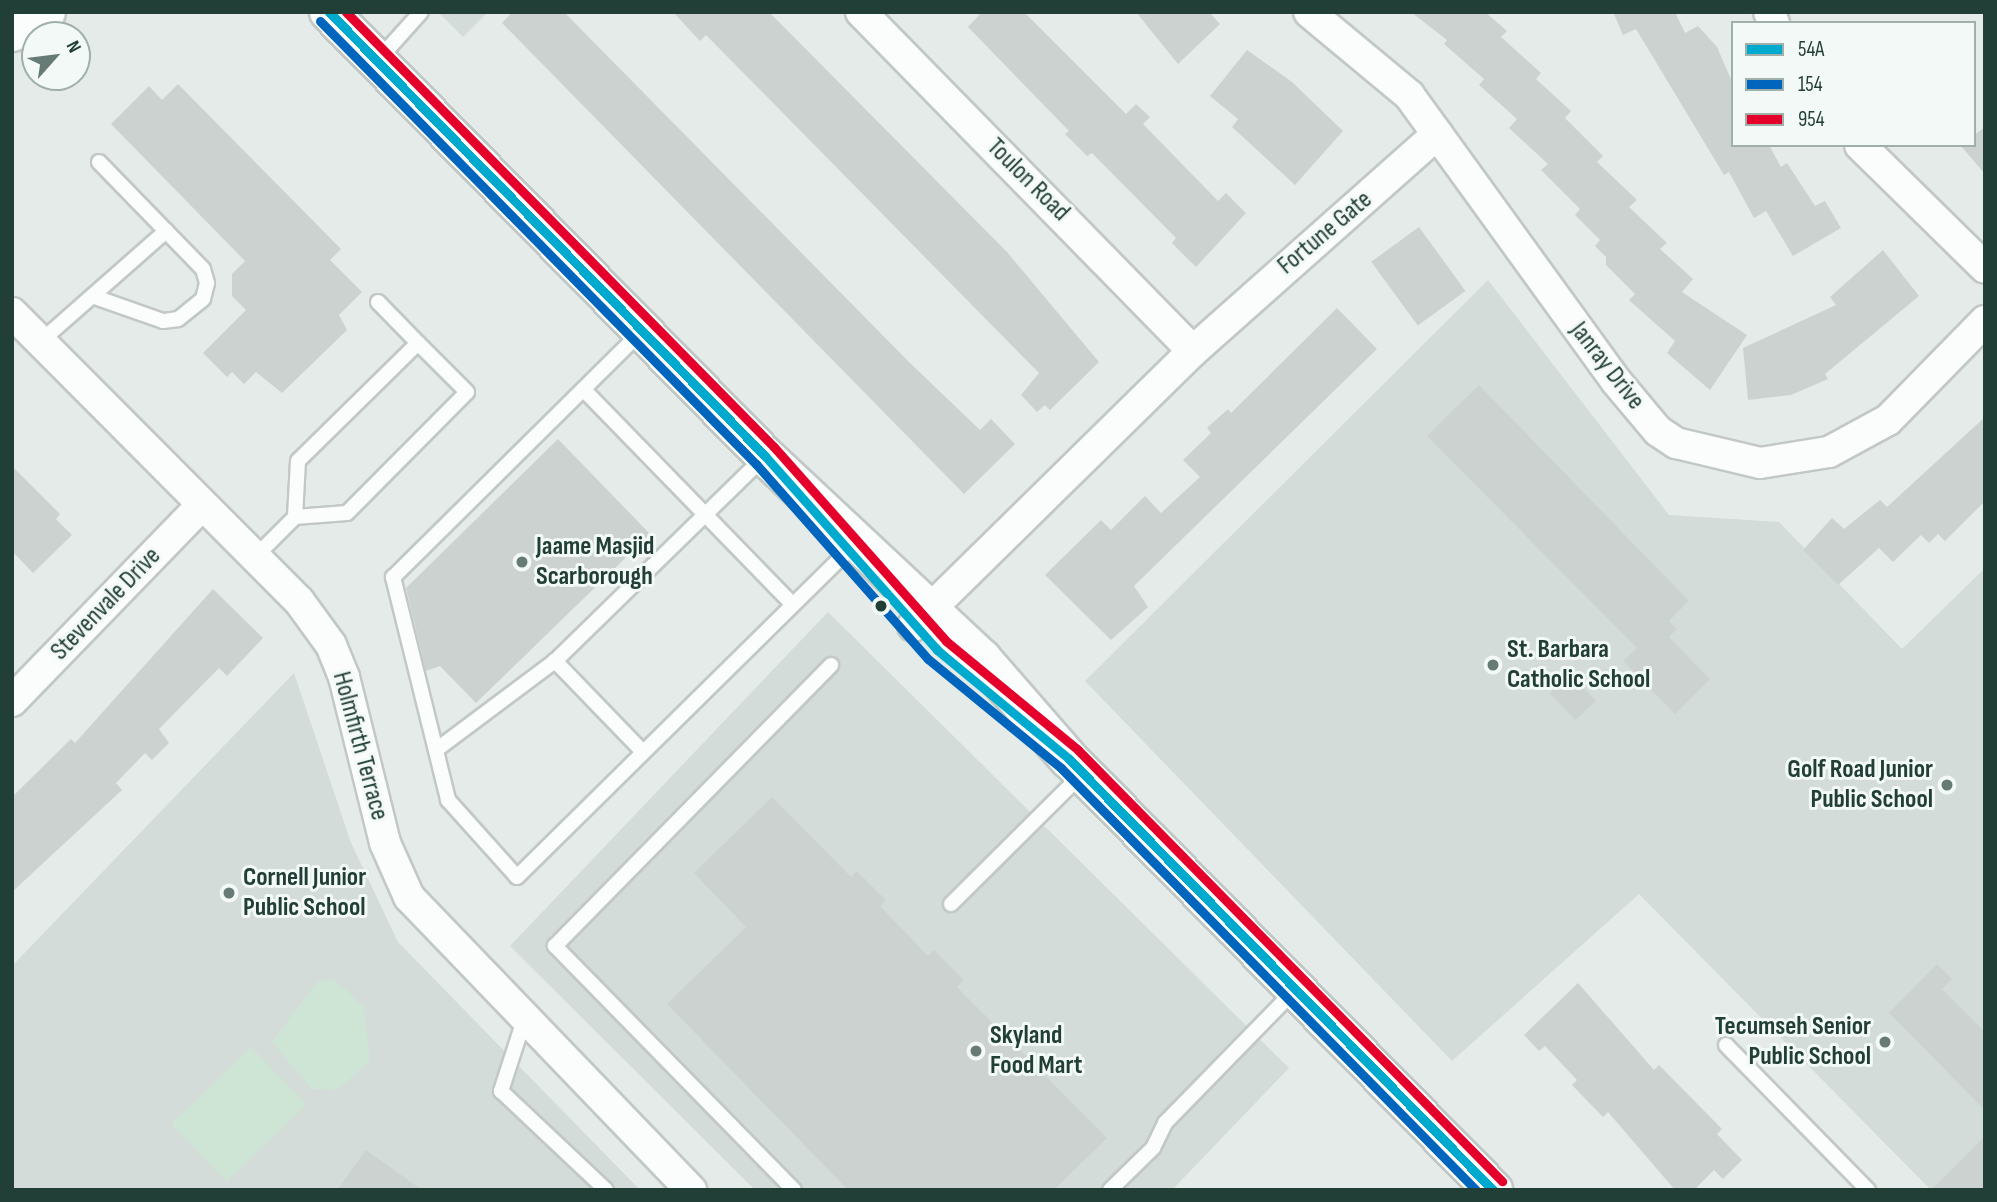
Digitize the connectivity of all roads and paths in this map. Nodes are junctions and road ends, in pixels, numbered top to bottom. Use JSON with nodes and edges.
{"nodes":[{"id":1,"x":46,"y":12,"type":"edge"},
{"id":2,"x":329,"y":12,"type":"edge"},
{"id":3,"x":421,"y":12,"type":"edge"},
{"id":4,"x":861,"y":12,"type":"edge"},
{"id":5,"x":1309,"y":12,"type":"edge"},
{"id":6,"x":12,"y":32,"type":"edge"},
{"id":7,"x":377,"y":61,"type":"junction"},
{"id":8,"x":1437,"y":134,"type":"junction"},
{"id":9,"x":1862,"y":147,"type":"edge"},
{"id":10,"x":99,"y":162,"type":"dead end"},
{"id":11,"x":166,"y":231,"type":"junction"},
{"id":12,"x":1985,"y":268,"type":"edge"},
{"id":13,"x":92,"y":296,"type":"junction"},
{"id":14,"x":379,"y":302,"type":"dead end"},
{"id":15,"x":12,"y":313,"type":"edge"},
{"id":16,"x":1985,"y":321,"type":"edge"},
{"id":17,"x":642,"y":331,"type":"junction"},
{"id":18,"x":40,"y":342,"type":"junction"},
{"id":19,"x":418,"y":342,"type":"junction"},
{"id":20,"x":1193,"y":351,"type":"junction"},
{"id":21,"x":584,"y":391,"type":"junction"},
{"id":22,"x":765,"y":456,"type":"junction"},
{"id":23,"x":200,"y":507,"type":"junction"},
{"id":24,"x":704,"y":514,"type":"junction"},
{"id":25,"x":295,"y":517,"type":"junction"},
{"id":26,"x":847,"y":552,"type":"junction"},
{"id":27,"x":254,"y":558,"type":"junction"},
{"id":28,"x":793,"y":605,"type":"junction"},
{"id":29,"x":922,"y":617,"type":"junction"},
{"id":30,"x":555,"y":661,"type":"junction"},
{"id":31,"x":831,"y":665,"type":"dead end"},
{"id":32,"x":12,"y":701,"type":"edge"},
{"id":33,"x":436,"y":750,"type":"junction"},
{"id":34,"x":643,"y":752,"type":"junction"},
{"id":35,"x":1076,"y":766,"type":"junction"},
{"id":36,"x":951,"y":904,"type":"dead end"},
{"id":37,"x":1296,"y":989,"type":"junction"},
{"id":38,"x":524,"y":1020,"type":"junction"},
{"id":39,"x":1726,"y":1045,"type":"dead end"},
{"id":40,"x":606,"y":1190,"type":"edge"},
{"id":41,"x":691,"y":1190,"type":"edge"},
{"id":42,"x":794,"y":1190,"type":"edge"},
{"id":43,"x":1110,"y":1190,"type":"edge"},
{"id":44,"x":1493,"y":1190,"type":"edge"},
{"id":45,"x":1868,"y":1190,"type":"edge"}],
"edges":[{"from":1,"to":6,"type":"street"},
{"from":2,"to":7,"type":"main road"},
{"from":3,"to":7,"type":"lane"},
{"from":4,"to":20,"type":"street","name":"Toulon Road"},
{"from":5,"to":8,"type":"street","name":"Janray Drive"},
{"from":7,"to":17,"type":"main road"},
{"from":8,"to":16,"type":"street","name":"Janray Drive"},
{"from":8,"to":20,"type":"street","name":"Fortune Gate"},
{"from":9,"to":12,"type":"street"},
{"from":10,"to":11,"type":"lane"},
{"from":11,"to":13,"type":"lane"},
{"from":11,"to":13,"type":"lane"},
{"from":13,"to":18,"type":"lane"},
{"from":14,"to":19,"type":"lane"},
{"from":15,"to":18,"type":"street","name":"Holmfirth Terrace"},
{"from":17,"to":21,"type":"lane"},
{"from":17,"to":22,"type":"main road"},
{"from":18,"to":23,"type":"street","name":"Holmfirth Terrace"},
{"from":19,"to":25,"type":"lane"},
{"from":19,"to":25,"type":"lane"},
{"from":20,"to":29,"type":"street","name":"Fortune Gate"},
{"from":21,"to":24,"type":"lane"},
{"from":21,"to":33,"type":"lane"},
{"from":22,"to":24,"type":"lane"},
{"from":22,"to":26,"type":"main road"},
{"from":22,"to":29,"type":"main road"},
{"from":23,"to":27,"type":"street","name":"Holmfirth Terrace"},
{"from":23,"to":32,"type":"street","name":"Stevenvale Drive"},
{"from":24,"to":28,"type":"lane"},
{"from":24,"to":30,"type":"lane"},
{"from":25,"to":27,"type":"lane"},
{"from":26,"to":28,"type":"lane"},
{"from":26,"to":29,"type":"main road"},
{"from":27,"to":38,"type":"street","name":"Holmfirth Terrace"},
{"from":28,"to":34,"type":"lane"},
{"from":29,"to":35,"type":"main road"},
{"from":30,"to":33,"type":"lane"},
{"from":30,"to":34,"type":"lane"},
{"from":31,"to":42,"type":"lane"},
{"from":33,"to":34,"type":"lane"},
{"from":35,"to":36,"type":"lane"},
{"from":35,"to":37,"type":"main road"},
{"from":37,"to":43,"type":"lane"},
{"from":37,"to":44,"type":"main road"},
{"from":38,"to":40,"type":"lane"},
{"from":38,"to":41,"type":"street","name":"Holmfirth Terrace"},
{"from":39,"to":45,"type":"lane"}]}
